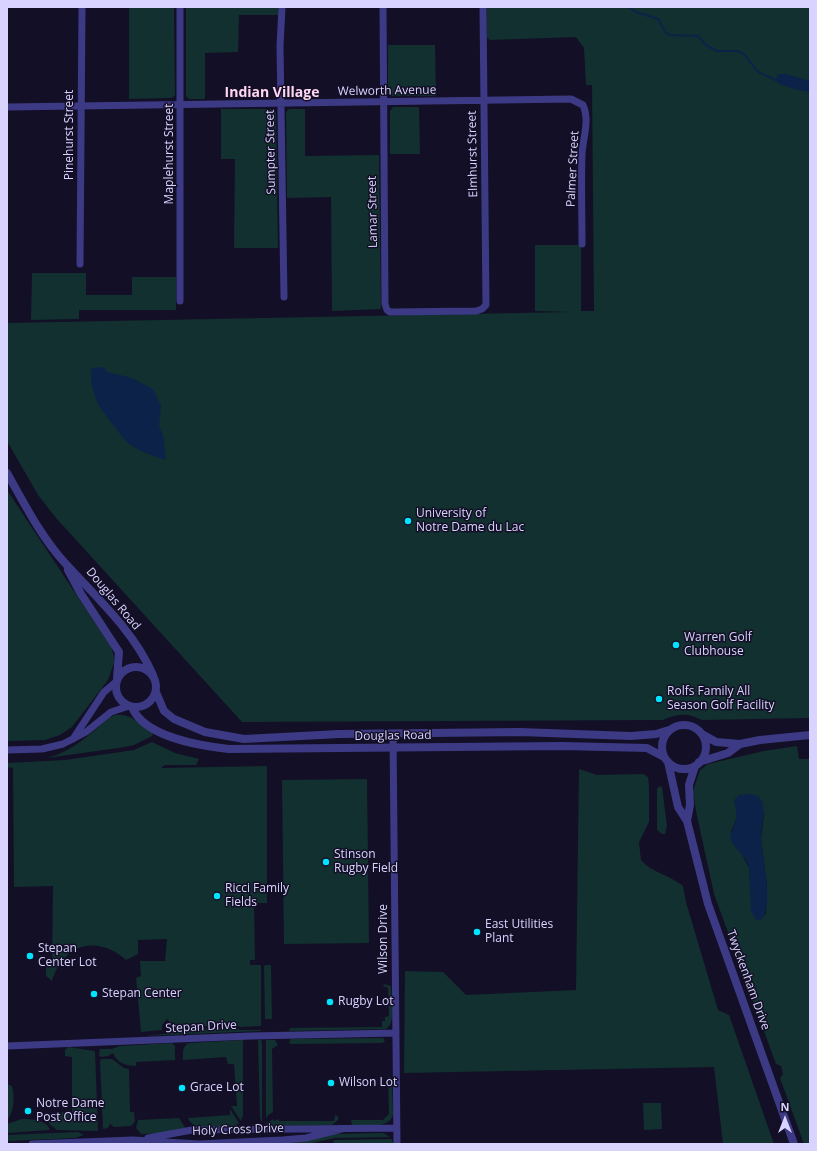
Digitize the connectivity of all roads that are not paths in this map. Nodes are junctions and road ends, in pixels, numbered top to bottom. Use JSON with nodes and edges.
{"nodes":[{"id":1,"x":82,"y":7,"type":"edge"},
{"id":2,"x":180,"y":7,"type":"edge"},
{"id":3,"x":282,"y":7,"type":"edge"},
{"id":4,"x":383,"y":7,"type":"edge"},
{"id":5,"x":482,"y":7,"type":"edge"},
{"id":6,"x":484,"y":100,"type":"junction"},
{"id":7,"x":576,"y":100,"type":"joint"},
{"id":8,"x":383,"y":102,"type":"junction"},
{"id":9,"x":281,"y":103,"type":"junction"},
{"id":10,"x":181,"y":105,"type":"junction"},
{"id":11,"x":81,"y":106,"type":"junction"},
{"id":12,"x":7,"y":107,"type":"edge"},
{"id":13,"x":582,"y":244,"type":"dead end"},
{"id":14,"x":80,"y":264,"type":"dead end"},
{"id":15,"x":284,"y":298,"type":"dead end"},
{"id":16,"x":486,"y":300,"type":"joint"},
{"id":17,"x":180,"y":301,"type":"dead end"},
{"id":18,"x":7,"y":473,"type":"edge"},
{"id":19,"x":64,"y":562,"type":"junction"},
{"id":20,"x":153,"y":675,"type":"junction"},
{"id":21,"x":117,"y":680,"type":"junction"},
{"id":22,"x":156,"y":692,"type":"junction"},
{"id":23,"x":130,"y":707,"type":"junction"},
{"id":24,"x":669,"y":730,"type":"junction"},
{"id":25,"x":393,"y":734,"type":"junction"},
{"id":26,"x":702,"y":734,"type":"junction"},
{"id":27,"x":810,"y":735,"type":"edge"},
{"id":28,"x":72,"y":739,"type":"junction"},
{"id":29,"x":740,"y":744,"type":"junction"},
{"id":30,"x":393,"y":748,"type":"junction"},
{"id":31,"x":7,"y":750,"type":"edge"},
{"id":32,"x":666,"y":759,"type":"junction"},
{"id":33,"x":697,"y":764,"type":"junction"},
{"id":34,"x":687,"y":821,"type":"junction"},
{"id":35,"x":396,"y":1033,"type":"junction"},
{"id":36,"x":7,"y":1046,"type":"edge"},
{"id":37,"x":342,"y":1128,"type":"junction"},
{"id":38,"x":397,"y":1128,"type":"junction"},
{"id":39,"x":133,"y":1140,"type":"junction"},
{"id":40,"x":32,"y":1144,"type":"edge"},
{"id":41,"x":397,"y":1144,"type":"edge"},
{"id":42,"x":794,"y":1144,"type":"edge"}],
"edges":[{"from":1,"to":11,"type":"street","name":"Pinehurst Street"},
{"from":2,"to":10,"type":"street","name":"Maplehurst Street"},
{"from":3,"to":9,"type":"street","name":"Sumpter Street"},
{"from":4,"to":8,"type":"street","name":"Lamar Street"},
{"from":5,"to":6,"type":"street","name":"Elmhurst Street"},
{"from":6,"to":7,"type":"street","name":"Welworth Avenue"},
{"from":6,"to":8,"type":"street","name":"Welworth Avenue"},
{"from":6,"to":16,"type":"street","name":"Elmhurst Street"},
{"from":7,"to":13,"type":"street","name":"Palmer Street"},
{"from":8,"to":9,"type":"street","name":"Welworth Avenue"},
{"from":8,"to":16,"type":"street","name":"Lamar Street"},
{"from":9,"to":10,"type":"street","name":"Welworth Avenue"},
{"from":9,"to":15,"type":"street","name":"Sumpter Street"},
{"from":10,"to":11,"type":"street","name":"Welworth Avenue"},
{"from":10,"to":17,"type":"street","name":"Maplehurst Street"},
{"from":11,"to":12,"type":"street","name":"Welworth Avenue"},
{"from":11,"to":14,"type":"street","name":"Pinehurst Street"},
{"from":18,"to":19,"type":"street","name":"Douglas Road"},
{"from":19,"to":20,"type":"street","name":"Douglas Road"},
{"from":19,"to":21,"type":"street","name":"Douglas Road"},
{"from":20,"to":21,"type":"street"},
{"from":20,"to":22,"type":"street"},
{"from":21,"to":23,"type":"street"},
{"from":21,"to":28,"type":"street"},
{"from":22,"to":23,"type":"street"},
{"from":22,"to":25,"type":"street","name":"Douglas Road"},
{"from":23,"to":28,"type":"street"},
{"from":23,"to":30,"type":"street","name":"Douglas Road"},
{"from":24,"to":25,"type":"street","name":"Douglas Road"},
{"from":24,"to":26,"type":"street"},
{"from":24,"to":32,"type":"street"},
{"from":25,"to":30,"type":"street","name":"Wilson Drive"},
{"from":26,"to":29,"type":"street"},
{"from":26,"to":33,"type":"street"},
{"from":27,"to":29,"type":"street"},
{"from":28,"to":31,"type":"street"},
{"from":29,"to":33,"type":"street"},
{"from":30,"to":32,"type":"street","name":"Douglas Road"},
{"from":30,"to":35,"type":"street","name":"Wilson Drive"},
{"from":32,"to":33,"type":"street"},
{"from":32,"to":34,"type":"street","name":"Twyckenham Drive"},
{"from":33,"to":34,"type":"street","name":"Twyckenham Drive"},
{"from":34,"to":42,"type":"street","name":"Twyckenham Drive"},
{"from":35,"to":36,"type":"street","name":"Stepan Drive"},
{"from":35,"to":38,"type":"street","name":"Wilson Drive"},
{"from":37,"to":38,"type":"street","name":"Holy Cross Drive"},
{"from":37,"to":39,"type":"street","name":"Holy Cross Drive"},
{"from":37,"to":39,"type":"street","name":"Holy Cross Drive"},
{"from":38,"to":41,"type":"street","name":"Wilson Drive"},
{"from":39,"to":40,"type":"street","name":"Holy Cross Drive"}]}
